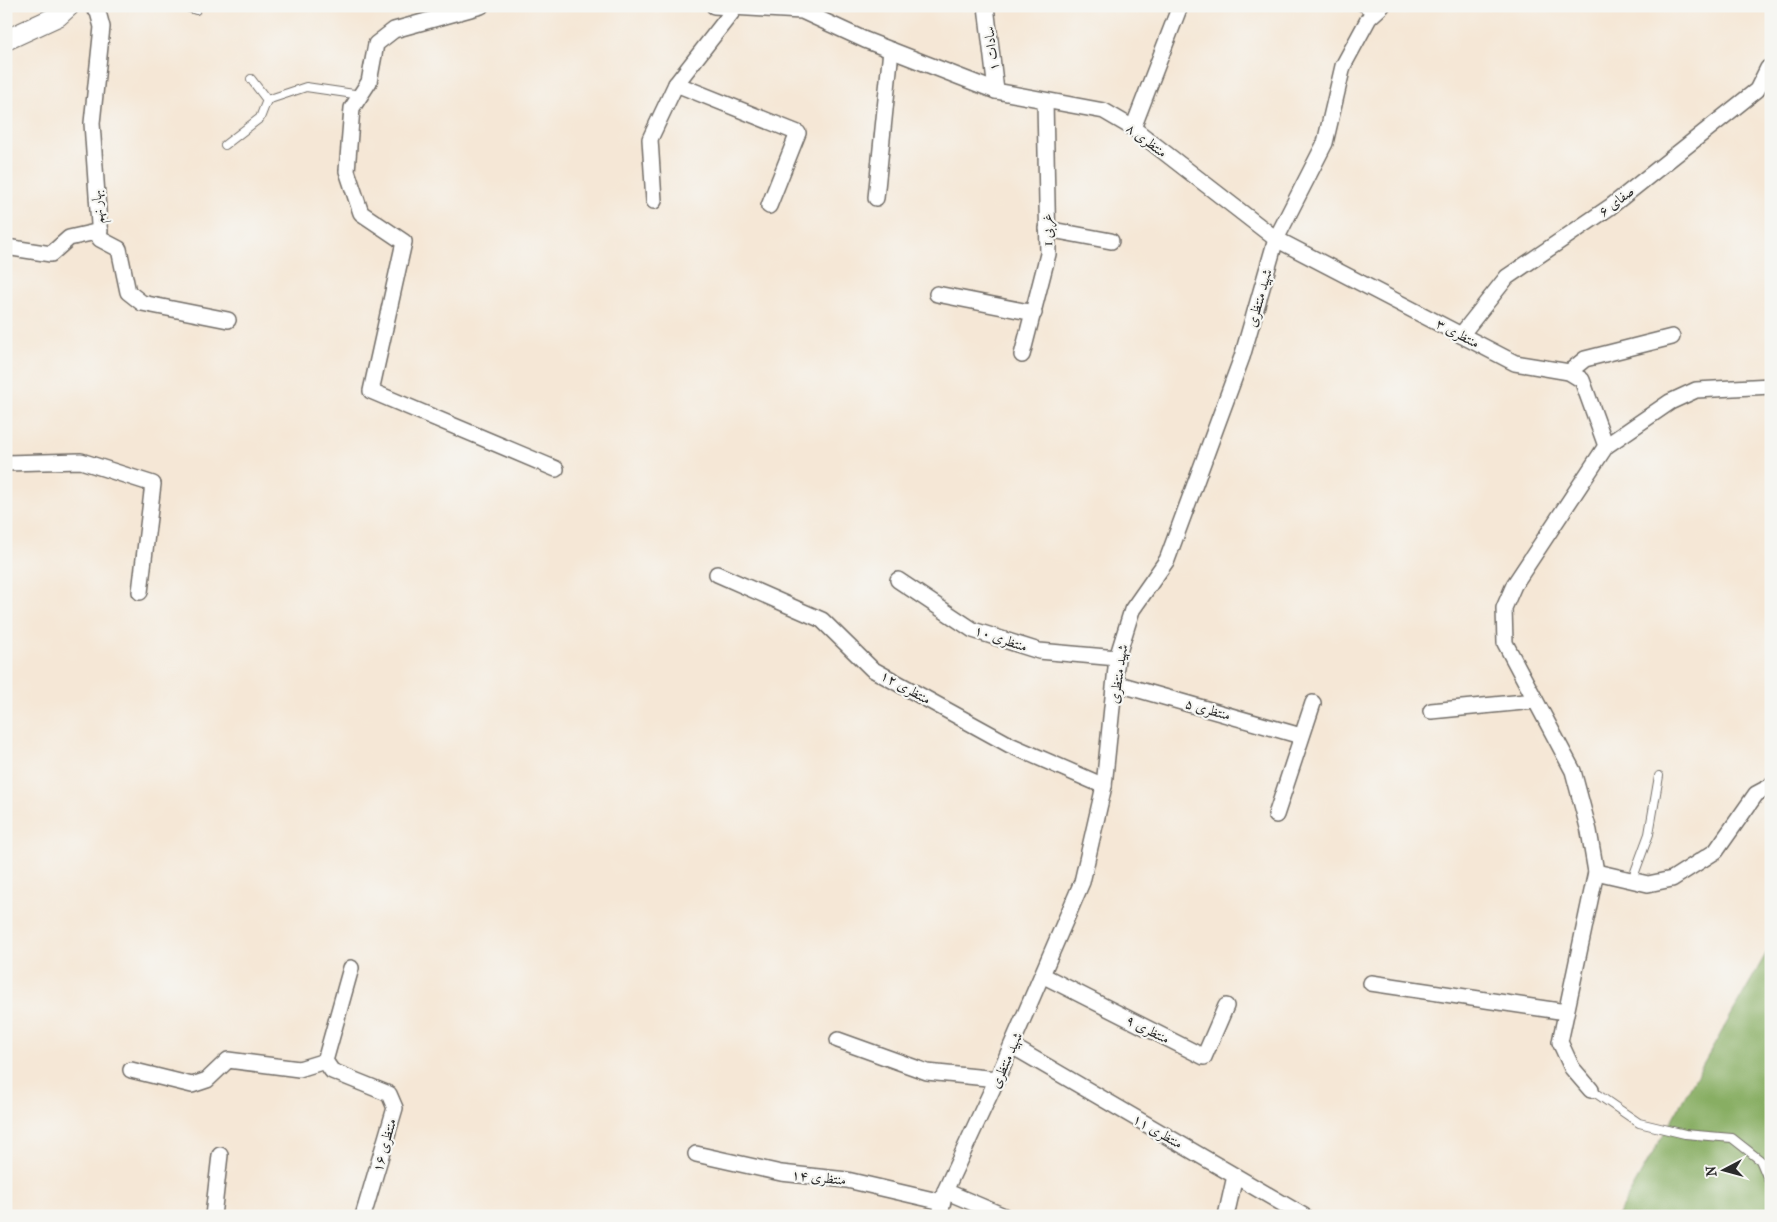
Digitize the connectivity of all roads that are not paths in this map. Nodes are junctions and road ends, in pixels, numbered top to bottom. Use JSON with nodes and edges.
{"nodes":[{"id":1,"x":69,"y":6,"type":"edge"},
{"id":2,"x":92,"y":6,"type":"edge"},
{"id":3,"x":184,"y":6,"type":"edge"},
{"id":4,"x":481,"y":6,"type":"edge"},
{"id":5,"x":714,"y":6,"type":"edge"},
{"id":6,"x":986,"y":6,"type":"edge"},
{"id":7,"x":1180,"y":6,"type":"edge"},
{"id":8,"x":1360,"y":6,"type":"edge"},
{"id":9,"x":736,"y":7,"type":"edge"},
{"id":10,"x":196,"y":10,"type":"dead end"},
{"id":11,"x":1378,"y":10,"type":"edge"},
{"id":12,"x":6,"y":40,"type":"edge"},
{"id":13,"x":891,"y":50,"type":"junction"},
{"id":14,"x":1771,"y":67,"type":"edge"},
{"id":15,"x":251,"y":79,"type":"dead end"},
{"id":16,"x":676,"y":84,"type":"junction"},
{"id":17,"x":996,"y":91,"type":"junction"},
{"id":18,"x":361,"y":95,"type":"junction"},
{"id":19,"x":267,"y":100,"type":"junction"},
{"id":20,"x":1046,"y":100,"type":"junction"},
{"id":21,"x":1133,"y":128,"type":"junction"},
{"id":22,"x":225,"y":145,"type":"dead end"},
{"id":23,"x":876,"y":198,"type":"dead end"},
{"id":24,"x":654,"y":201,"type":"dead end"},
{"id":25,"x":769,"y":206,"type":"dead end"},
{"id":26,"x":1047,"y":229,"type":"junction"},
{"id":27,"x":100,"y":231,"type":"junction"},
{"id":28,"x":1276,"y":240,"type":"junction"},
{"id":29,"x":1111,"y":241,"type":"dead end"},
{"id":30,"x":6,"y":247,"type":"edge"},
{"id":31,"x":937,"y":294,"type":"dead end"},
{"id":32,"x":1034,"y":313,"type":"junction"},
{"id":33,"x":228,"y":320,"type":"dead end"},
{"id":34,"x":1461,"y":334,"type":"junction"},
{"id":35,"x":1672,"y":337,"type":"dead end"},
{"id":36,"x":1022,"y":356,"type":"dead end"},
{"id":37,"x":1569,"y":372,"type":"junction"},
{"id":38,"x":1771,"y":386,"type":"edge"},
{"id":39,"x":1606,"y":446,"type":"junction"},
{"id":40,"x":6,"y":463,"type":"edge"},
{"id":41,"x":556,"y":469,"type":"dead end"},
{"id":42,"x":717,"y":574,"type":"dead end"},
{"id":43,"x":898,"y":580,"type":"dead end"},
{"id":44,"x":140,"y":592,"type":"dead end"},
{"id":45,"x":1117,"y":658,"type":"junction"},
{"id":46,"x":1115,"y":683,"type":"junction"},
{"id":47,"x":1536,"y":701,"type":"junction"},
{"id":48,"x":1313,"y":703,"type":"dead end"},
{"id":49,"x":1432,"y":711,"type":"dead end"},
{"id":50,"x":1301,"y":736,"type":"junction"},
{"id":51,"x":1659,"y":776,"type":"dead end"},
{"id":52,"x":1104,"y":786,"type":"junction"},
{"id":53,"x":1771,"y":786,"type":"edge"},
{"id":54,"x":1276,"y":815,"type":"dead end"},
{"id":55,"x":1596,"y":872,"type":"junction"},
{"id":56,"x":1632,"y":880,"type":"junction"},
{"id":57,"x":350,"y":968,"type":"dead end"},
{"id":58,"x":1042,"y":975,"type":"junction"},
{"id":59,"x":1371,"y":983,"type":"dead end"},
{"id":60,"x":1226,"y":1006,"type":"dead end"},
{"id":61,"x":1566,"y":1012,"type":"junction"},
{"id":62,"x":838,"y":1040,"type":"dead end"},
{"id":63,"x":1012,"y":1046,"type":"junction"},
{"id":64,"x":325,"y":1061,"type":"junction"},
{"id":65,"x":131,"y":1070,"type":"dead end"},
{"id":66,"x":997,"y":1080,"type":"junction"},
{"id":67,"x":1591,"y":1090,"type":"joint"},
{"id":68,"x":696,"y":1154,"type":"dead end"},
{"id":69,"x":220,"y":1155,"type":"dead end"},
{"id":70,"x":1235,"y":1176,"type":"junction"},
{"id":71,"x":1771,"y":1186,"type":"edge"},
{"id":72,"x":942,"y":1203,"type":"edge"},
{"id":73,"x":1298,"y":1214,"type":"edge"},
{"id":74,"x":213,"y":1216,"type":"edge"},
{"id":75,"x":363,"y":1216,"type":"edge"},
{"id":76,"x":1004,"y":1216,"type":"edge"},
{"id":77,"x":1226,"y":1216,"type":"edge"}],
"edges":[{"from":1,"to":12,"type":"street"},
{"from":2,"to":27,"type":"street","name":"بهار نهم"},
{"from":3,"to":10,"type":"lane"},
{"from":4,"to":18,"type":"street"},
{"from":5,"to":9,"type":"street","name":"منتظری ۸"},
{"from":6,"to":17,"type":"street","name":"سادات ۱"},
{"from":7,"to":21,"type":"street"},
{"from":8,"to":11,"type":"lane"},
{"from":9,"to":13,"type":"street","name":"منتظری ۸"},
{"from":9,"to":16,"type":"street"},
{"from":11,"to":28,"type":"street","name":"شهید منتظری"},
{"from":13,"to":17,"type":"street","name":"منتظری ۸"},
{"from":13,"to":23,"type":"street"},
{"from":14,"to":34,"type":"street","name":"صفای ۶"},
{"from":15,"to":19,"type":"lane"},
{"from":16,"to":24,"type":"street"},
{"from":16,"to":25,"type":"street"},
{"from":17,"to":20,"type":"street","name":"منتظری ۸"},
{"from":18,"to":19,"type":"lane"},
{"from":18,"to":41,"type":"street"},
{"from":19,"to":22,"type":"lane"},
{"from":20,"to":21,"type":"street","name":"منتظری ۸"},
{"from":20,"to":26,"type":"street","name":"غربی 1"},
{"from":21,"to":28,"type":"street","name":"منتظری ۸"},
{"from":26,"to":29,"type":"street"},
{"from":26,"to":32,"type":"street","name":"غربی 1"},
{"from":27,"to":30,"type":"street"},
{"from":27,"to":33,"type":"street","name":"بهار نهم"},
{"from":28,"to":34,"type":"street","name":"منتظری ۳"},
{"from":28,"to":45,"type":"street","name":"شهید منتظری"},
{"from":31,"to":32,"type":"street"},
{"from":32,"to":36,"type":"street","name":"غربی 1"},
{"from":34,"to":37,"type":"street","name":"منتظری ۳"},
{"from":35,"to":37,"type":"street"},
{"from":37,"to":39,"type":"street"},
{"from":38,"to":39,"type":"street"},
{"from":39,"to":47,"type":"street"},
{"from":40,"to":44,"type":"street"},
{"from":42,"to":52,"type":"street","name":"منتظری ۱۲"},
{"from":43,"to":45,"type":"street","name":"منتظری ۱۰"},
{"from":45,"to":46,"type":"street","name":"شهید منتظری"},
{"from":46,"to":50,"type":"street","name":"منتظری ۵"},
{"from":46,"to":52,"type":"street","name":"شهید منتظری"},
{"from":47,"to":49,"type":"street"},
{"from":47,"to":55,"type":"street"},
{"from":48,"to":50,"type":"street"},
{"from":50,"to":54,"type":"street"},
{"from":51,"to":56,"type":"lane"},
{"from":52,"to":58,"type":"street","name":"شهید منتظری"},
{"from":53,"to":56,"type":"street"},
{"from":55,"to":56,"type":"street"},
{"from":55,"to":61,"type":"street"},
{"from":57,"to":64,"type":"street"},
{"from":58,"to":60,"type":"street","name":"منتظری ۹"},
{"from":58,"to":63,"type":"street","name":"شهید منتظری"},
{"from":59,"to":61,"type":"street"},
{"from":61,"to":67,"type":"street"},
{"from":62,"to":66,"type":"street"},
{"from":63,"to":66,"type":"street","name":"شهید منتظری"},
{"from":63,"to":70,"type":"street","name":"منتظری ۱۱"},
{"from":64,"to":65,"type":"street"},
{"from":64,"to":75,"type":"street","name":"منتظری ۱۶"},
{"from":66,"to":72,"type":"street","name":"شهید منتظری"},
{"from":67,"to":71,"type":"lane"},
{"from":68,"to":72,"type":"street","name":"منتظری ۱۴"},
{"from":69,"to":74,"type":"street"},
{"from":70,"to":73,"type":"street","name":"منتظری ۱۱"},
{"from":70,"to":77,"type":"street"},
{"from":72,"to":76,"type":"street","name":"منتظری ۱۴"}]}
